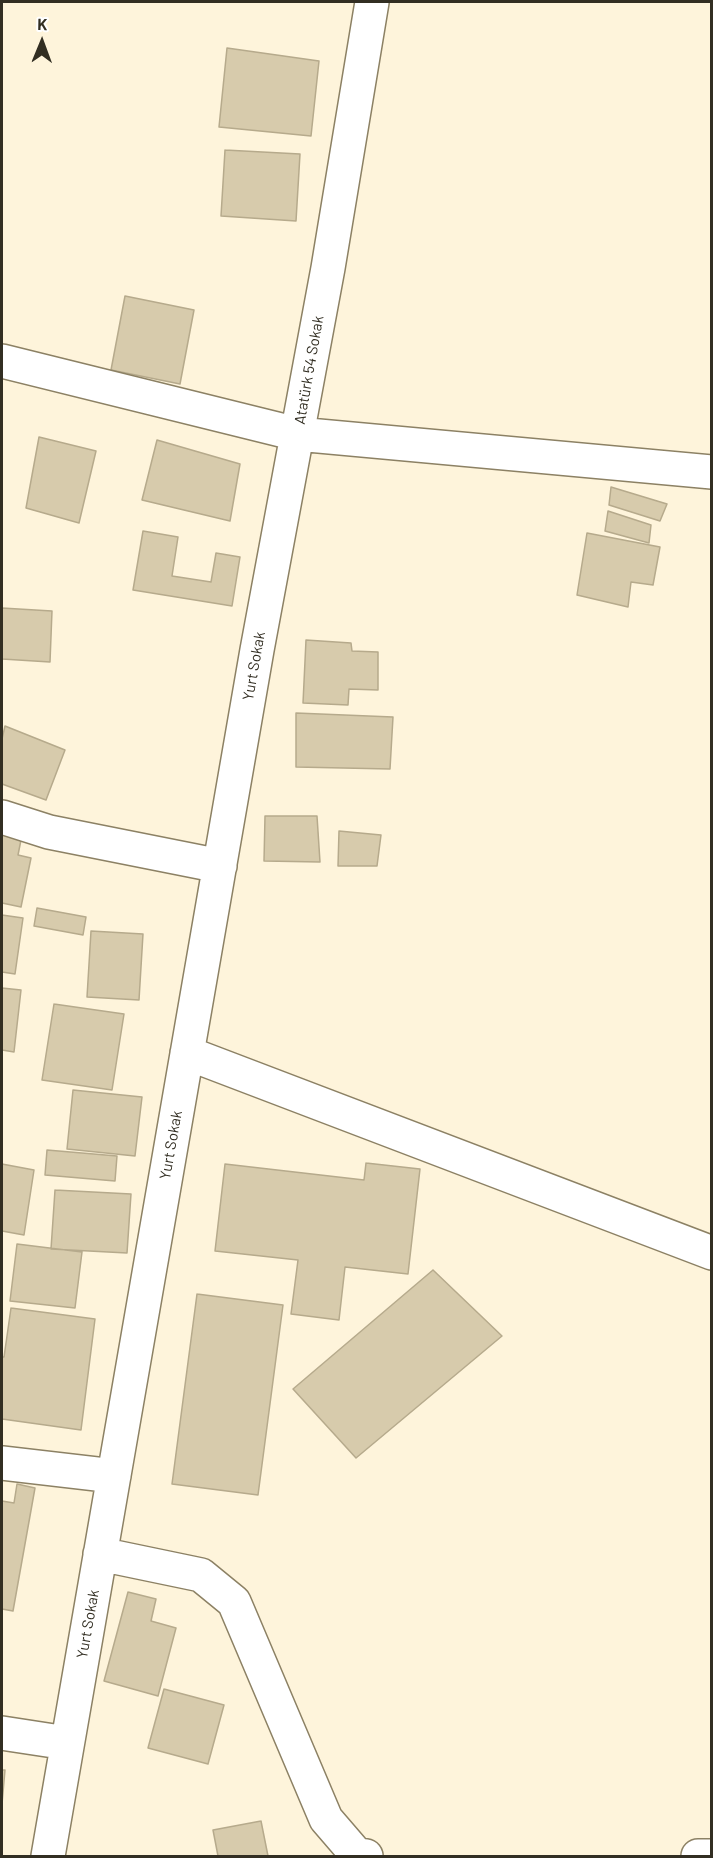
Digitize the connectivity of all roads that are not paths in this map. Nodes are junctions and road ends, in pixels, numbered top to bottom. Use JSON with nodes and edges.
{"nodes":[{"id":1,"x":372,"y":2,"type":"edge"},
{"id":2,"x":2,"y":361,"type":"edge"},
{"id":3,"x":297,"y":434,"type":"junction"},
{"id":4,"x":711,"y":472,"type":"edge"},
{"id":5,"x":2,"y":817,"type":"edge"},
{"id":6,"x":220,"y":866,"type":"junction"},
{"id":7,"x":188,"y":1053,"type":"junction"},
{"id":8,"x":711,"y":1253,"type":"edge"},
{"id":9,"x":2,"y":1463,"type":"edge"},
{"id":10,"x":114,"y":1476,"type":"junction"},
{"id":11,"x":100,"y":1554,"type":"junction"},
{"id":12,"x":2,"y":1733,"type":"edge"},
{"id":13,"x":67,"y":1743,"type":"junction"},
{"id":14,"x":711,"y":1856,"type":"edge"},
{"id":15,"x":48,"y":1857,"type":"edge"},
{"id":16,"x":366,"y":1857,"type":"edge"},
{"id":17,"x":699,"y":1857,"type":"edge"}],
"edges":[{"from":1,"to":3,"type":"street","name":"Atatürk 54 Sokak"},
{"from":2,"to":3,"type":"street"},
{"from":3,"to":4,"type":"street","name":"Atatürk 54 Sokak"},
{"from":3,"to":6,"type":"street","name":"Yurt Sokak"},
{"from":5,"to":6,"type":"street"},
{"from":6,"to":7,"type":"street","name":"Yurt Sokak"},
{"from":7,"to":8,"type":"street"},
{"from":7,"to":10,"type":"street","name":"Yurt Sokak"},
{"from":9,"to":10,"type":"street"},
{"from":10,"to":11,"type":"street","name":"Yurt Sokak"},
{"from":11,"to":13,"type":"street","name":"Yurt Sokak"},
{"from":11,"to":16,"type":"street"},
{"from":12,"to":13,"type":"street"},
{"from":13,"to":15,"type":"street","name":"Yurt Sokak"},
{"from":14,"to":17,"type":"street"}]}
